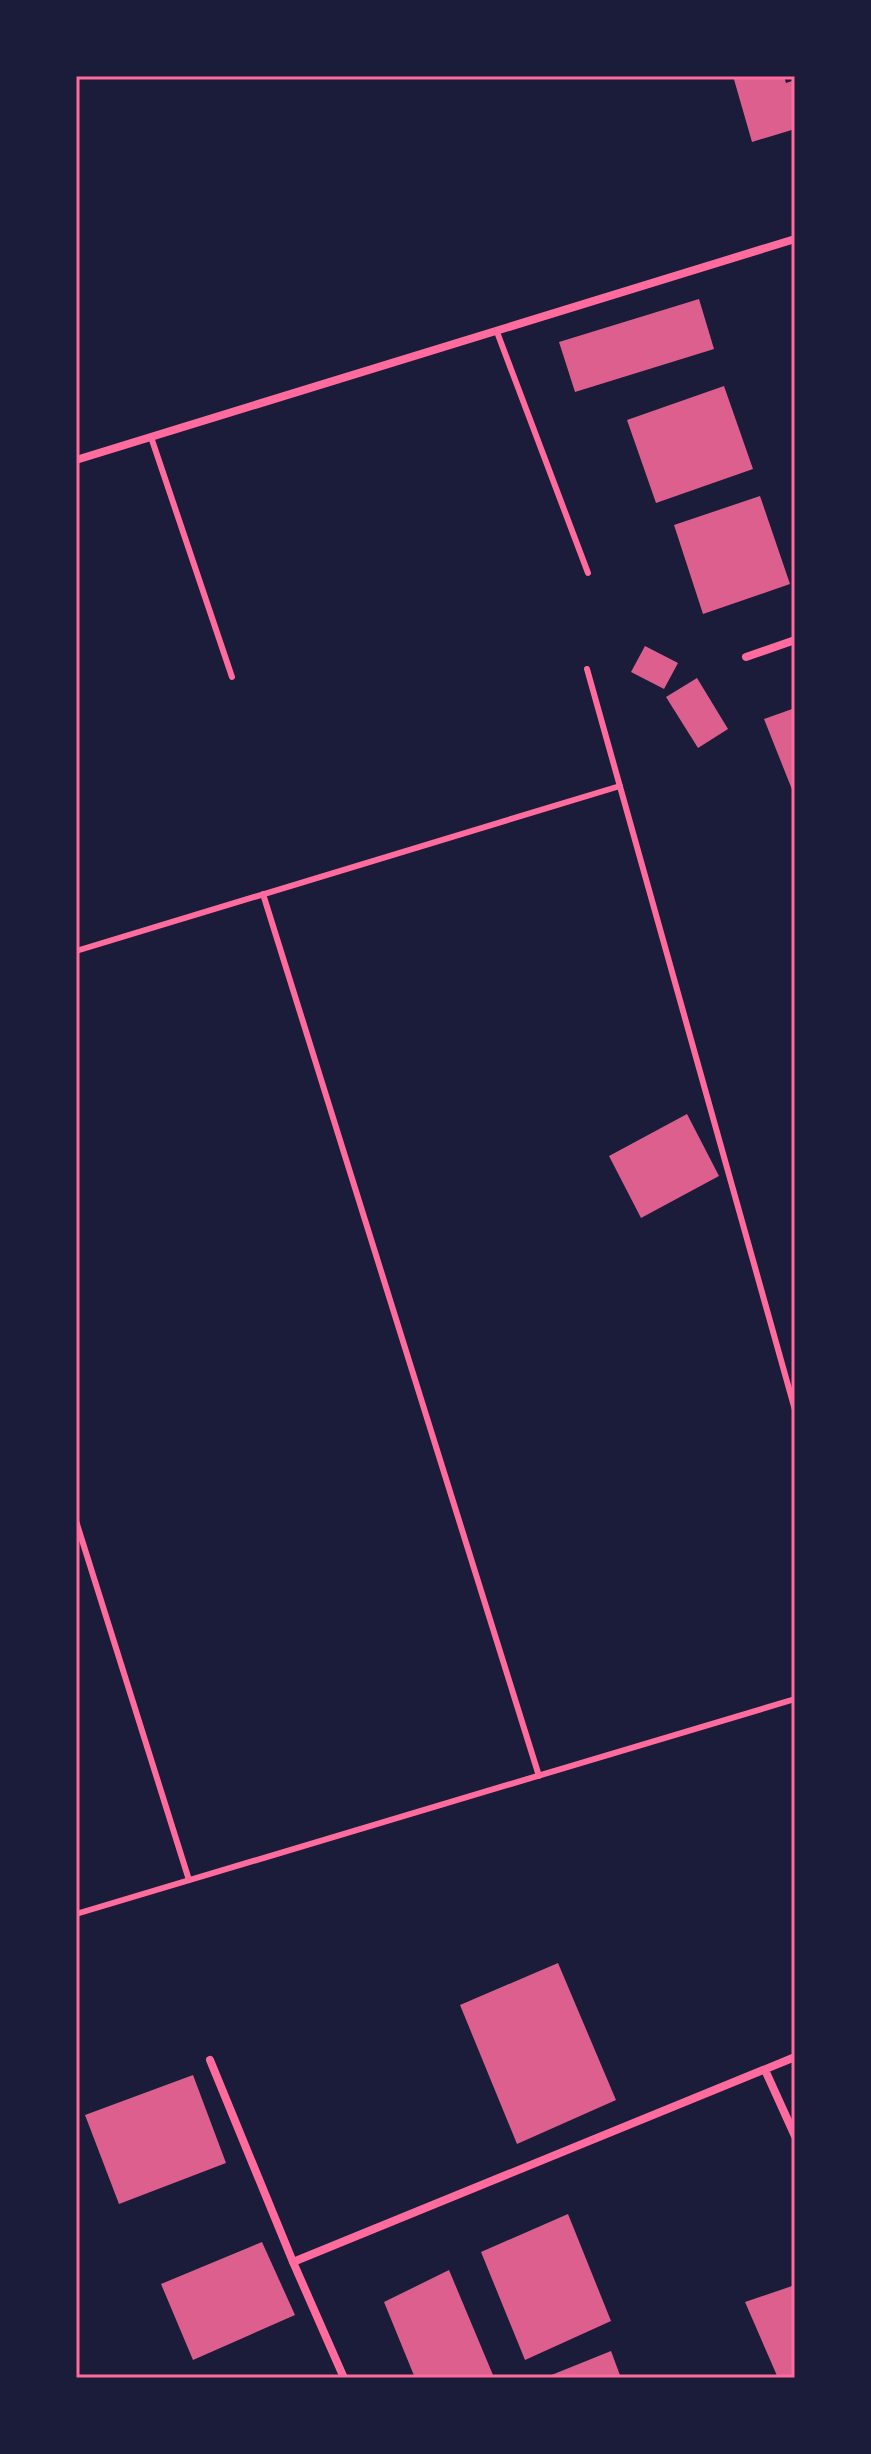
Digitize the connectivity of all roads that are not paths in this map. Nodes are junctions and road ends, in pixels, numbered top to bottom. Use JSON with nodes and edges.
{"nodes":[{"id":1,"x":795,"y":239,"type":"edge"},
{"id":2,"x":497,"y":332,"type":"junction"},
{"id":3,"x":151,"y":437,"type":"junction"},
{"id":4,"x":76,"y":460,"type":"edge"},
{"id":5,"x":588,"y":573,"type":"dead end"},
{"id":6,"x":795,"y":640,"type":"edge"},
{"id":7,"x":746,"y":657,"type":"dead end"},
{"id":8,"x":587,"y":669,"type":"dead end"},
{"id":9,"x":232,"y":677,"type":"dead end"},
{"id":10,"x":620,"y":786,"type":"junction"},
{"id":11,"x":263,"y":894,"type":"junction"},
{"id":12,"x":76,"y":951,"type":"edge"},
{"id":13,"x":795,"y":1410,"type":"edge"},
{"id":14,"x":76,"y":1521,"type":"edge"},
{"id":15,"x":795,"y":1699,"type":"edge"},
{"id":16,"x":539,"y":1776,"type":"junction"},
{"id":17,"x":189,"y":1880,"type":"junction"},
{"id":18,"x":76,"y":1914,"type":"edge"},
{"id":19,"x":795,"y":2057,"type":"edge"},
{"id":20,"x":210,"y":2060,"type":"dead end"},
{"id":21,"x":765,"y":2070,"type":"junction"},
{"id":22,"x":795,"y":2136,"type":"edge"},
{"id":23,"x":293,"y":2262,"type":"junction"},
{"id":24,"x":344,"y":2378,"type":"edge"}],
"edges":[{"from":1,"to":2,"type":"street"},
{"from":2,"to":3,"type":"street"},
{"from":2,"to":5,"type":"lane"},
{"from":3,"to":4,"type":"street"},
{"from":3,"to":9,"type":"lane"},
{"from":6,"to":7,"type":"street"},
{"from":8,"to":10,"type":"lane"},
{"from":10,"to":11,"type":"lane"},
{"from":10,"to":13,"type":"lane"},
{"from":11,"to":12,"type":"lane"},
{"from":11,"to":16,"type":"lane"},
{"from":14,"to":17,"type":"lane"},
{"from":15,"to":16,"type":"lane"},
{"from":16,"to":17,"type":"lane"},
{"from":17,"to":18,"type":"lane"},
{"from":19,"to":21,"type":"street"},
{"from":20,"to":23,"type":"street"},
{"from":21,"to":22,"type":"street"},
{"from":21,"to":23,"type":"street"},
{"from":23,"to":24,"type":"street"}]}
